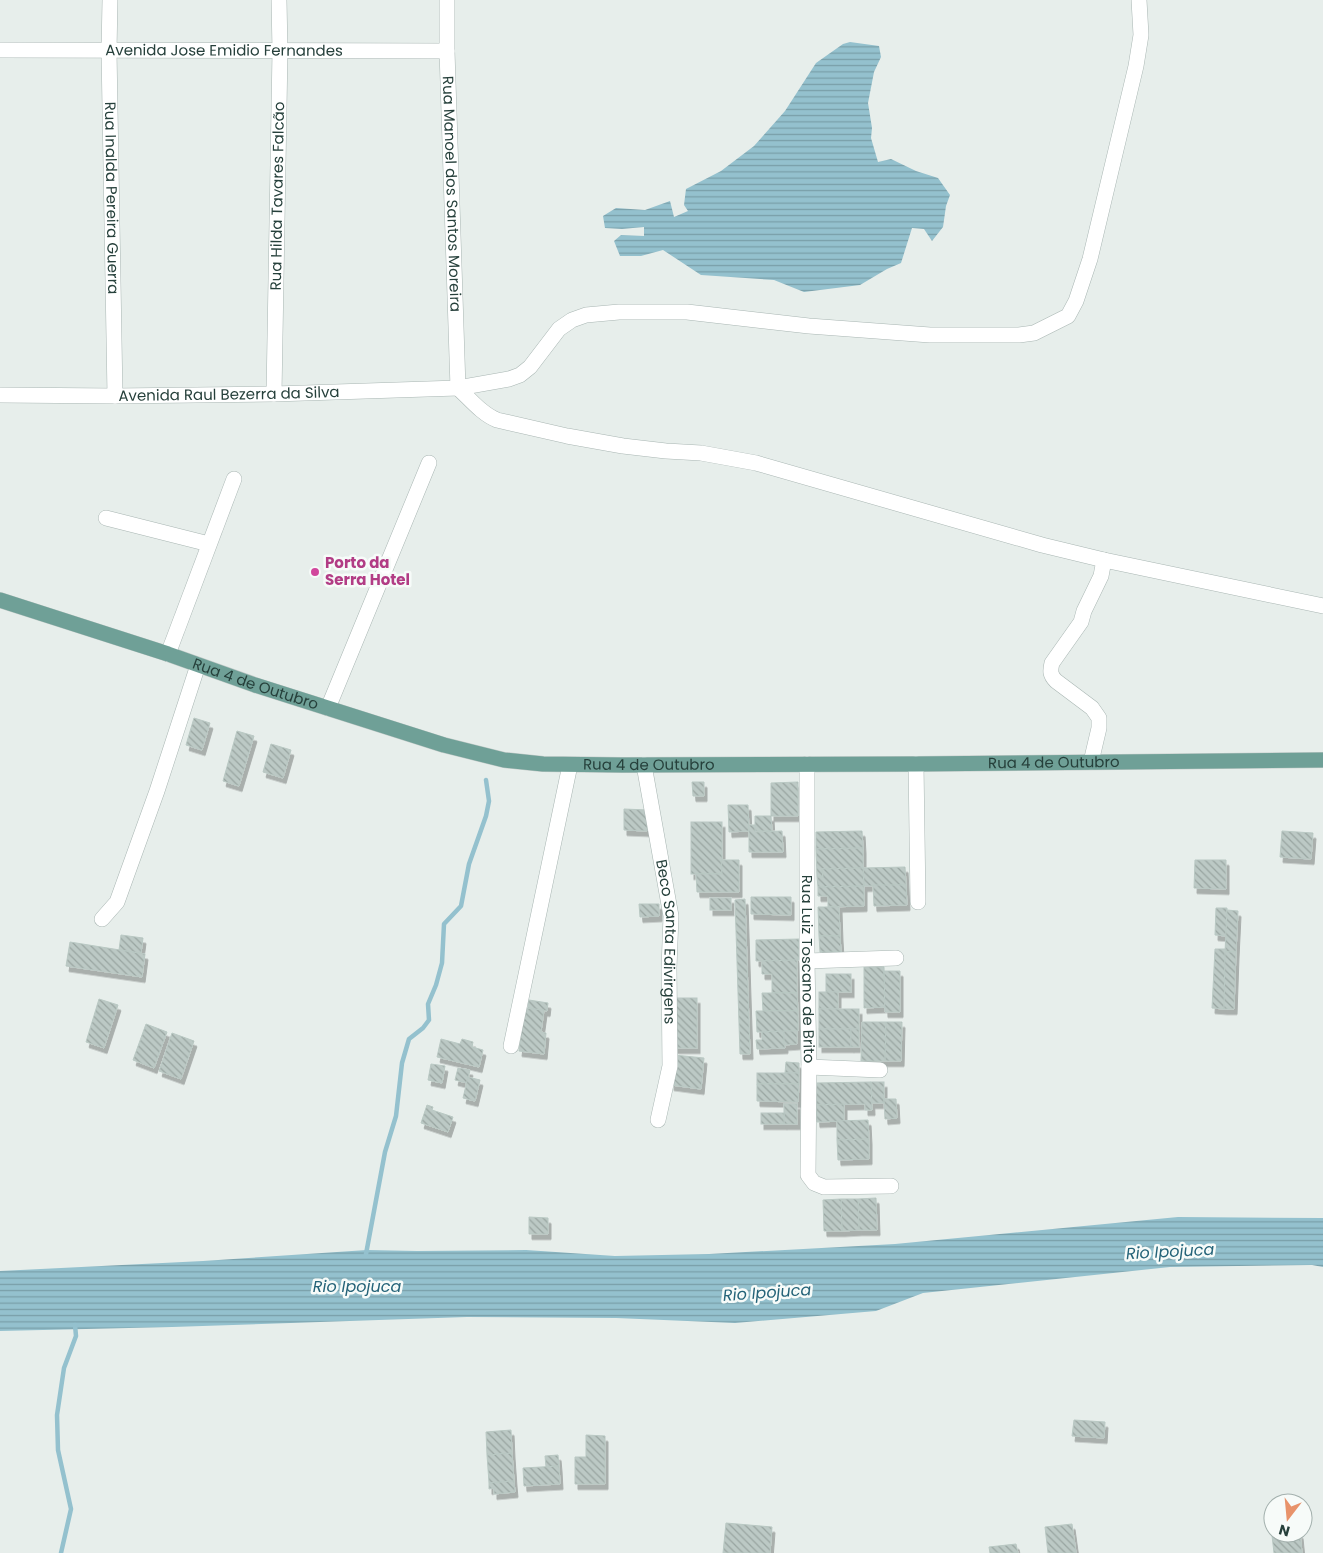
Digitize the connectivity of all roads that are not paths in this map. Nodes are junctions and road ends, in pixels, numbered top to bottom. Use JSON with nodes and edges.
{"nodes":[{"id":1,"x":110,"y":0,"type":"edge"},
{"id":2,"x":279,"y":0,"type":"edge"},
{"id":3,"x":447,"y":0,"type":"edge"},
{"id":4,"x":1139,"y":0,"type":"edge"},
{"id":5,"x":0,"y":50,"type":"edge"},
{"id":6,"x":109,"y":51,"type":"junction"},
{"id":7,"x":280,"y":51,"type":"junction"},
{"id":8,"x":447,"y":51,"type":"junction"},
{"id":9,"x":458,"y":388,"type":"junction"},
{"id":10,"x":274,"y":394,"type":"junction"},
{"id":11,"x":0,"y":395,"type":"edge"},
{"id":12,"x":115,"y":396,"type":"junction"},
{"id":13,"x":429,"y":463,"type":"dead end"},
{"id":14,"x":234,"y":479,"type":"dead end"},
{"id":15,"x":106,"y":518,"type":"dead end"},
{"id":16,"x":209,"y":544,"type":"junction"},
{"id":17,"x":1104,"y":560,"type":"junction"},
{"id":18,"x":0,"y":600,"type":"edge"},
{"id":19,"x":1323,"y":606,"type":"edge"},
{"id":20,"x":168,"y":654,"type":"junction"},
{"id":21,"x":198,"y":665,"type":"junction"},
{"id":22,"x":328,"y":708,"type":"junction"},
{"id":23,"x":1323,"y":760,"type":"edge"},
{"id":24,"x":1091,"y":762,"type":"junction"},
{"id":25,"x":808,"y":764,"type":"junction"},
{"id":26,"x":916,"y":764,"type":"junction"},
{"id":27,"x":570,"y":765,"type":"junction"},
{"id":28,"x":644,"y":765,"type":"junction"},
{"id":29,"x":918,"y":902,"type":"dead end"},
{"id":30,"x":102,"y":919,"type":"dead end"},
{"id":31,"x":896,"y":958,"type":"dead end"},
{"id":32,"x":806,"y":961,"type":"junction"},
{"id":33,"x":511,"y":1046,"type":"dead end"},
{"id":34,"x":809,"y":1067,"type":"junction"},
{"id":35,"x":880,"y":1070,"type":"dead end"},
{"id":36,"x":658,"y":1120,"type":"dead end"},
{"id":37,"x":890,"y":1186,"type":"dead end"}],
"edges":[{"from":1,"to":6,"type":"street","name":"Rua Inalda Pereira Guerra"},
{"from":2,"to":7,"type":"street","name":"Rua Hilda Tavares Falcão"},
{"from":3,"to":8,"type":"street","name":"Rua Manoel dos Santos Moreira"},
{"from":4,"to":9,"type":"street","name":"Avenida Raul Bezerra da Silva"},
{"from":5,"to":6,"type":"street","name":"Avenida Jose Emidio Fernandes"},
{"from":6,"to":7,"type":"street","name":"Avenida Jose Emidio Fernandes"},
{"from":6,"to":12,"type":"street","name":"Rua Inalda Pereira Guerra"},
{"from":7,"to":8,"type":"street","name":"Avenida Jose Emidio Fernandes"},
{"from":7,"to":10,"type":"street","name":"Rua Hilda Tavares Falcão"},
{"from":8,"to":9,"type":"street","name":"Rua Manoel dos Santos Moreira"},
{"from":9,"to":10,"type":"street","name":"Avenida Raul Bezerra da Silva"},
{"from":9,"to":17,"type":"street"},
{"from":10,"to":12,"type":"street","name":"Avenida Raul Bezerra da Silva"},
{"from":11,"to":12,"type":"street","name":"Avenida Raul Bezerra da Silva"},
{"from":13,"to":22,"type":"street"},
{"from":14,"to":16,"type":"street"},
{"from":15,"to":16,"type":"street"},
{"from":16,"to":20,"type":"street"},
{"from":17,"to":19,"type":"street"},
{"from":17,"to":24,"type":"street"},
{"from":18,"to":20,"type":"main road","name":"Rua 4 de Outubro"},
{"from":20,"to":21,"type":"main road","name":"Rua 4 de Outubro"},
{"from":21,"to":22,"type":"main road","name":"Rua 4 de Outubro"},
{"from":21,"to":30,"type":"street"},
{"from":22,"to":27,"type":"main road","name":"Rua 4 de Outubro"},
{"from":23,"to":24,"type":"main road","name":"Rua 4 de Outubro"},
{"from":24,"to":26,"type":"main road","name":"Rua 4 de Outubro"},
{"from":25,"to":26,"type":"main road","name":"Rua 4 de Outubro"},
{"from":25,"to":28,"type":"main road","name":"Rua 4 de Outubro"},
{"from":25,"to":32,"type":"street","name":"Rua Luiz Toscano de Brito"},
{"from":26,"to":29,"type":"street"},
{"from":27,"to":28,"type":"main road","name":"Rua 4 de Outubro"},
{"from":27,"to":33,"type":"street"},
{"from":28,"to":36,"type":"street","name":"Beco Santa Edivirgens"},
{"from":31,"to":32,"type":"street"},
{"from":32,"to":34,"type":"street","name":"Rua Luiz Toscano de Brito"},
{"from":34,"to":35,"type":"street"},
{"from":34,"to":37,"type":"street","name":"Rua Luiz Toscano de Brito"}]}
